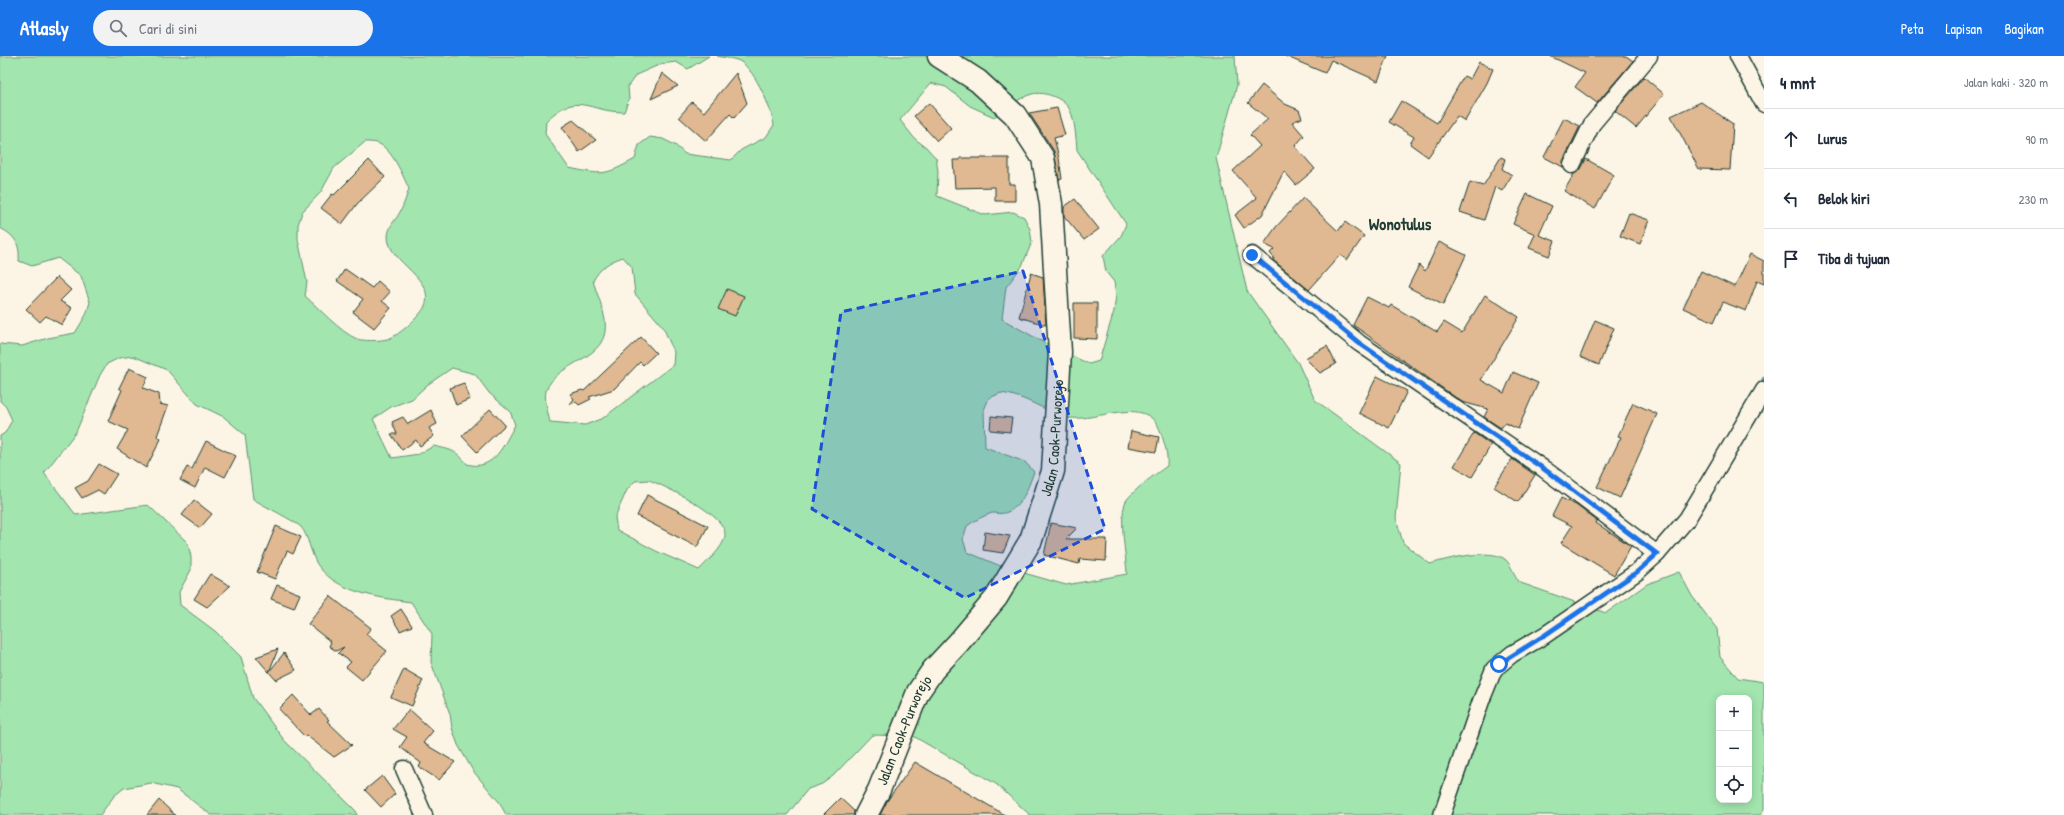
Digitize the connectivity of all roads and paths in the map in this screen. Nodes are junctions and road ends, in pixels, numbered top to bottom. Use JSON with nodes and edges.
{"nodes":[{"id":1,"x":939,"y":56,"type":"edge"},
{"id":2,"x":1650,"y":56,"type":"edge"},
{"id":3,"x":1738,"y":56,"type":"edge"},
{"id":4,"x":1764,"y":104,"type":"edge"},
{"id":5,"x":1572,"y":165,"type":"dead end"},
{"id":6,"x":1252,"y":255,"type":"dead end"},
{"id":7,"x":1764,"y":390,"type":"edge"},
{"id":8,"x":1652,"y":550,"type":"junction"},
{"id":9,"x":404,"y":769,"type":"dead end"},
{"id":10,"x":424,"y":815,"type":"edge"},
{"id":11,"x":866,"y":815,"type":"edge"},
{"id":12,"x":1442,"y":815,"type":"edge"}],
"edges":[{"from":1,"to":11,"type":"street","name":"Jalan Caok-Purworejo"},
{"from":2,"to":5,"type":"street"},
{"from":3,"to":4,"type":"street"},
{"from":6,"to":8,"type":"street"},
{"from":7,"to":8,"type":"street"},
{"from":8,"to":12,"type":"street"},
{"from":9,"to":10,"type":"street"}]}
